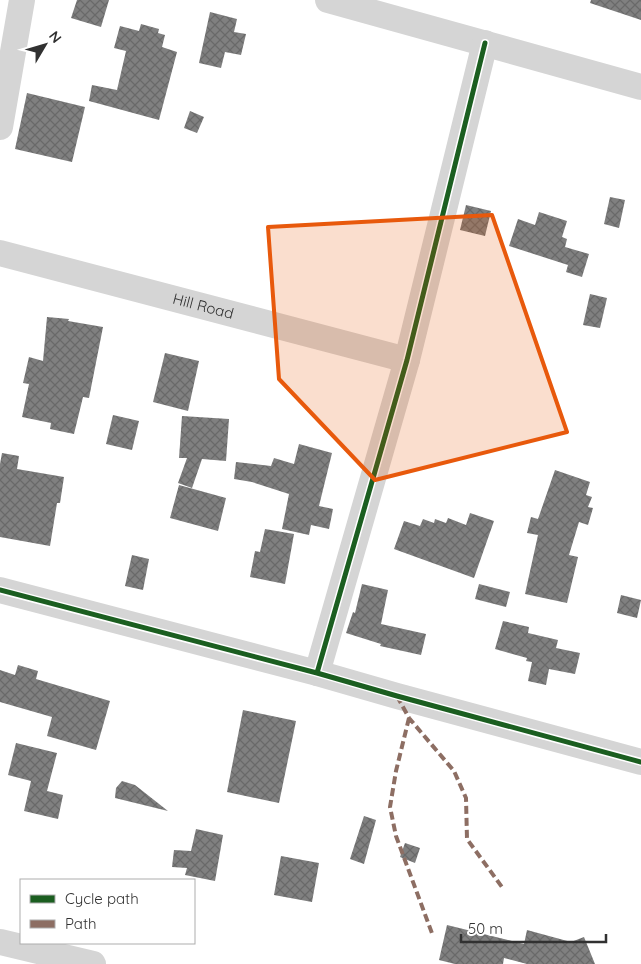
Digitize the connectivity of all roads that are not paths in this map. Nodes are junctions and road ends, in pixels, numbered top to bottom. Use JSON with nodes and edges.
{"nodes":[{"id":1,"x":22,"y":0,"type":"edge"},
{"id":2,"x":334,"y":1,"type":"edge"},
{"id":3,"x":485,"y":43,"type":"junction"},
{"id":4,"x":641,"y":87,"type":"edge"},
{"id":5,"x":3,"y":93,"type":"edge"},
{"id":6,"x":0,"y":126,"type":"edge"},
{"id":7,"x":0,"y":253,"type":"edge"},
{"id":8,"x":407,"y":360,"type":"junction"},
{"id":9,"x":0,"y":590,"type":"edge"},
{"id":10,"x":317,"y":672,"type":"junction"},
{"id":11,"x":639,"y":754,"type":"edge"},
{"id":12,"x":0,"y":942,"type":"edge"},
{"id":13,"x":93,"y":964,"type":"edge"}],
"edges":[{"from":1,"to":5,"type":"street"},
{"from":2,"to":3,"type":"street"},
{"from":3,"to":4,"type":"street"},
{"from":3,"to":8,"type":"street"},
{"from":5,"to":6,"type":"street"},
{"from":7,"to":8,"type":"street","name":"Hill Road"},
{"from":8,"to":10,"type":"street"},
{"from":9,"to":10,"type":"street"},
{"from":10,"to":11,"type":"street"},
{"from":12,"to":13,"type":"street"}]}
